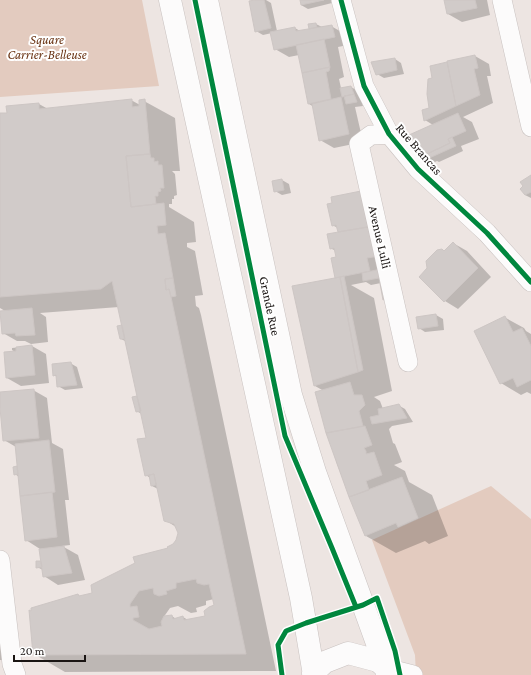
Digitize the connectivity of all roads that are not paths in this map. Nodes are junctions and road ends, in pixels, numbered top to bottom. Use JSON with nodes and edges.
{"nodes":[{"id":1,"x":170,"y":0,"type":"edge"},
{"id":2,"x":207,"y":0,"type":"edge"},
{"id":3,"x":341,"y":0,"type":"edge"},
{"id":4,"x":502,"y":0,"type":"edge"},
{"id":5,"x":531,"y":127,"type":"edge"},
{"id":6,"x":389,"y":134,"type":"junction"},
{"id":7,"x":531,"y":282,"type":"edge"},
{"id":8,"x":408,"y":362,"type":"dead end"},
{"id":9,"x":0,"y":560,"type":"edge"},
{"id":10,"x":386,"y":672,"type":"edge"},
{"id":11,"x":313,"y":674,"type":"edge"},
{"id":12,"x":16,"y":675,"type":"edge"},
{"id":13,"x":413,"y":675,"type":"edge"}],
"edges":[{"from":1,"to":11,"type":"main road"},
{"from":2,"to":10,"type":"main road","name":"Grande Rue"},
{"from":3,"to":6,"type":"street","name":"Rue Brancas"},
{"from":4,"to":5,"type":"street"},
{"from":6,"to":7,"type":"street","name":"Rue Brancas"},
{"from":6,"to":8,"type":"street","name":"Avenue Lulli"},
{"from":9,"to":12,"type":"street"},
{"from":10,"to":11,"type":"main road"},
{"from":10,"to":13,"type":"street"}]}
